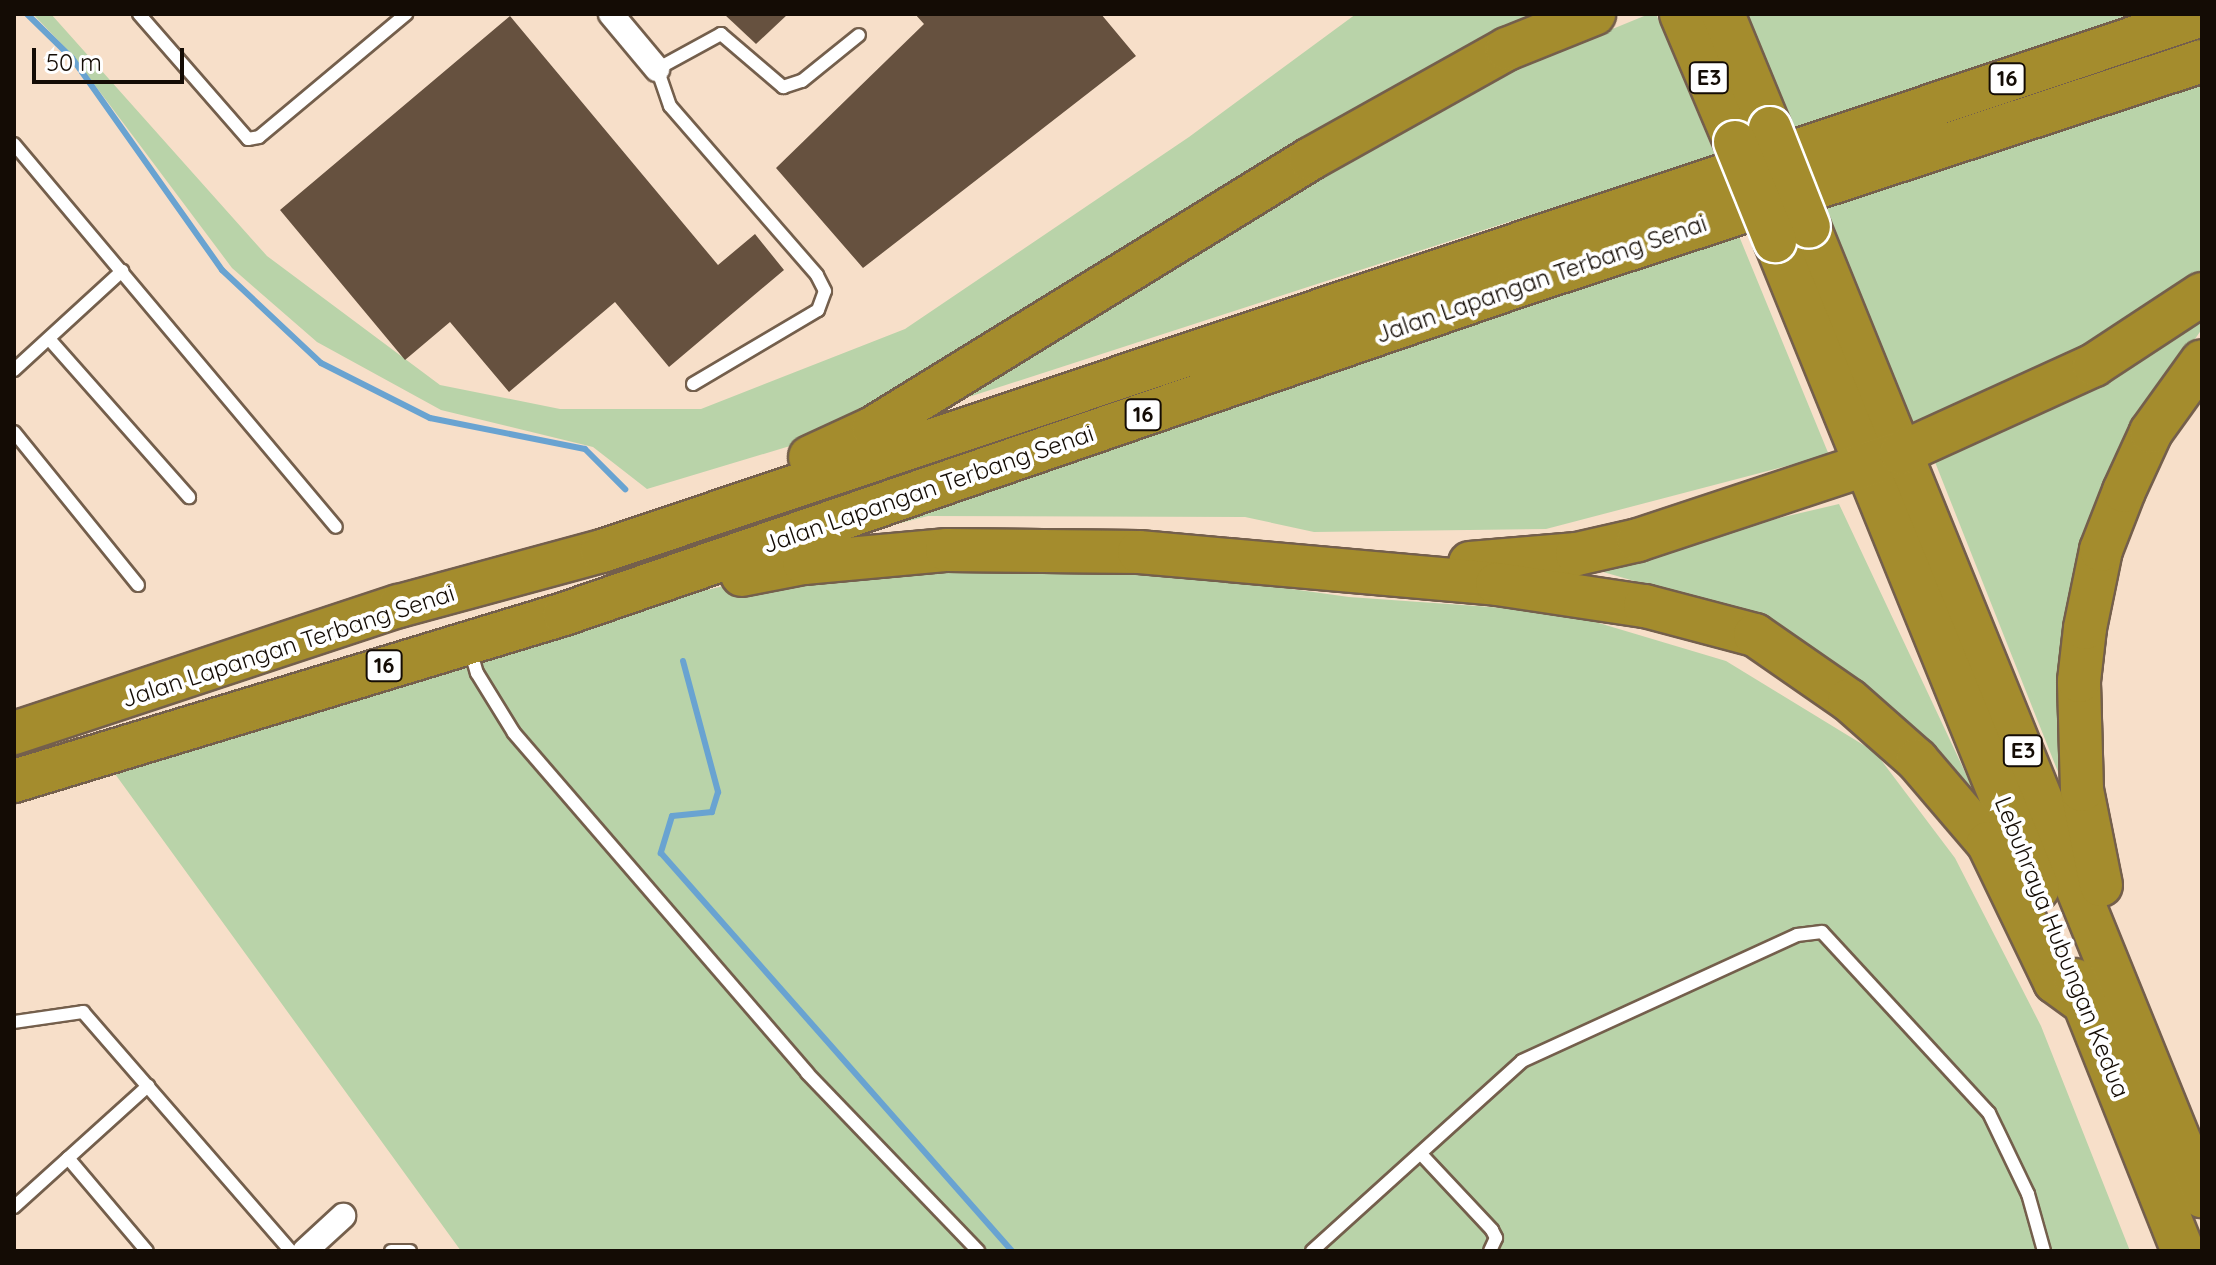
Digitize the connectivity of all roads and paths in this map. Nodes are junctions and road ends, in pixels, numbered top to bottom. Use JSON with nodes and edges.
{"nodes":[{"id":1,"x":139,"y":14,"type":"edge"},
{"id":2,"x":406,"y":14,"type":"edge"},
{"id":3,"x":611,"y":14,"type":"edge"},
{"id":4,"x":1560,"y":14,"type":"edge"},
{"id":5,"x":1594,"y":14,"type":"edge"},
{"id":6,"x":1681,"y":14,"type":"edge"},
{"id":7,"x":1723,"y":14,"type":"edge"},
{"id":8,"x":2202,"y":15,"type":"edge"},
{"id":9,"x":859,"y":35,"type":"dead end"},
{"id":10,"x":1507,"y":49,"type":"junction"},
{"id":11,"x":2202,"y":61,"type":"edge"},
{"id":12,"x":657,"y":69,"type":"junction"},
{"id":13,"x":1753,"y":135,"type":"junction"},
{"id":14,"x":14,"y":144,"type":"edge"},
{"id":15,"x":122,"y":271,"type":"junction"},
{"id":16,"x":2202,"y":294,"type":"edge"},
{"id":17,"x":50,"y":340,"type":"junction"},
{"id":18,"x":2202,"y":361,"type":"edge"},
{"id":19,"x":14,"y":370,"type":"edge"},
{"id":20,"x":693,"y":384,"type":"dead end"},
{"id":21,"x":14,"y":432,"type":"edge"},
{"id":22,"x":1884,"y":459,"type":"junction"},
{"id":23,"x":189,"y":497,"type":"dead end"},
{"id":24,"x":336,"y":527,"type":"dead end"},
{"id":25,"x":602,"y":551,"type":"junction"},
{"id":26,"x":1365,"y":570,"type":"junction"},
{"id":27,"x":138,"y":585,"type":"dead end"},
{"id":28,"x":564,"y":614,"type":"junction"},
{"id":29,"x":468,"y":642,"type":"junction"},
{"id":30,"x":14,"y":733,"type":"edge"},
{"id":31,"x":14,"y":781,"type":"edge"},
{"id":32,"x":2085,"y":1004,"type":"junction"},
{"id":33,"x":14,"y":1022,"type":"edge"},
{"id":34,"x":2144,"y":1050,"type":"junction"},
{"id":35,"x":148,"y":1086,"type":"junction"},
{"id":36,"x":1421,"y":1154,"type":"junction"},
{"id":37,"x":68,"y":1158,"type":"junction"},
{"id":38,"x":2202,"y":1196,"type":"edge"},
{"id":39,"x":14,"y":1207,"type":"edge"},
{"id":40,"x":343,"y":1216,"type":"dead end"},
{"id":41,"x":147,"y":1251,"type":"edge"},
{"id":42,"x":291,"y":1251,"type":"edge"},
{"id":43,"x":305,"y":1251,"type":"edge"},
{"id":44,"x":391,"y":1251,"type":"edge"},
{"id":45,"x":410,"y":1251,"type":"edge"},
{"id":46,"x":978,"y":1251,"type":"edge"},
{"id":47,"x":1312,"y":1251,"type":"edge"},
{"id":48,"x":1490,"y":1251,"type":"edge"},
{"id":49,"x":2044,"y":1251,"type":"edge"},
{"id":50,"x":2183,"y":1251,"type":"edge"}],
"edges":[{"from":1,"to":2,"type":"lane"},
{"from":3,"to":12,"type":"street"},
{"from":4,"to":10,"type":"highway"},
{"from":5,"to":10,"type":"highway"},
{"from":6,"to":13,"type":"highway","number":"E3"},
{"from":7,"to":13,"type":"highway","number":"E3"},
{"from":8,"to":25,"type":"highway","name":"Jalan Lapangan Terbang Senai","number":"16"},
{"from":9,"to":12,"type":"lane"},
{"from":10,"to":25,"type":"highway"},
{"from":11,"to":28,"type":"highway","name":"Jalan Lapangan Terbang Senai","number":"16"},
{"from":12,"to":20,"type":"lane"},
{"from":13,"to":22,"type":"highway","number":"E3","bridge":true},
{"from":14,"to":15,"type":"lane"},
{"from":15,"to":17,"type":"lane"},
{"from":15,"to":24,"type":"lane"},
{"from":16,"to":22,"type":"highway"},
{"from":17,"to":19,"type":"lane"},
{"from":17,"to":23,"type":"lane"},
{"from":18,"to":34,"type":"highway"},
{"from":21,"to":27,"type":"lane"},
{"from":22,"to":26,"type":"highway"},
{"from":22,"to":32,"type":"highway","name":"Lebuhraya Hubungan Kedua","number":"E3"},
{"from":22,"to":34,"type":"highway","name":"Lebuhraya Hubungan Kedua","number":"E3"},
{"from":25,"to":30,"type":"highway","name":"Jalan Lapangan Terbang Senai","number":"16"},
{"from":26,"to":28,"type":"highway"},
{"from":26,"to":32,"type":"highway"},
{"from":28,"to":29,"type":"highway","name":"Jalan Lapangan Terbang Senai","number":"16"},
{"from":29,"to":31,"type":"highway","name":"Jalan Lapangan Terbang Senai","number":"16"},
{"from":29,"to":46,"type":"lane"},
{"from":32,"to":50,"type":"highway","name":"Lebuhraya Hubungan Kedua","number":"E3"},
{"from":33,"to":35,"type":"lane"},
{"from":34,"to":38,"type":"highway","name":"Lebuhraya Hubungan Kedua","number":"E3"},
{"from":35,"to":37,"type":"lane"},
{"from":35,"to":42,"type":"lane"},
{"from":36,"to":47,"type":"lane"},
{"from":36,"to":48,"type":"lane"},
{"from":36,"to":49,"type":"lane"},
{"from":37,"to":39,"type":"lane"},
{"from":37,"to":41,"type":"lane"},
{"from":40,"to":43,"type":"street"},
{"from":44,"to":45,"type":"lane"}]}
